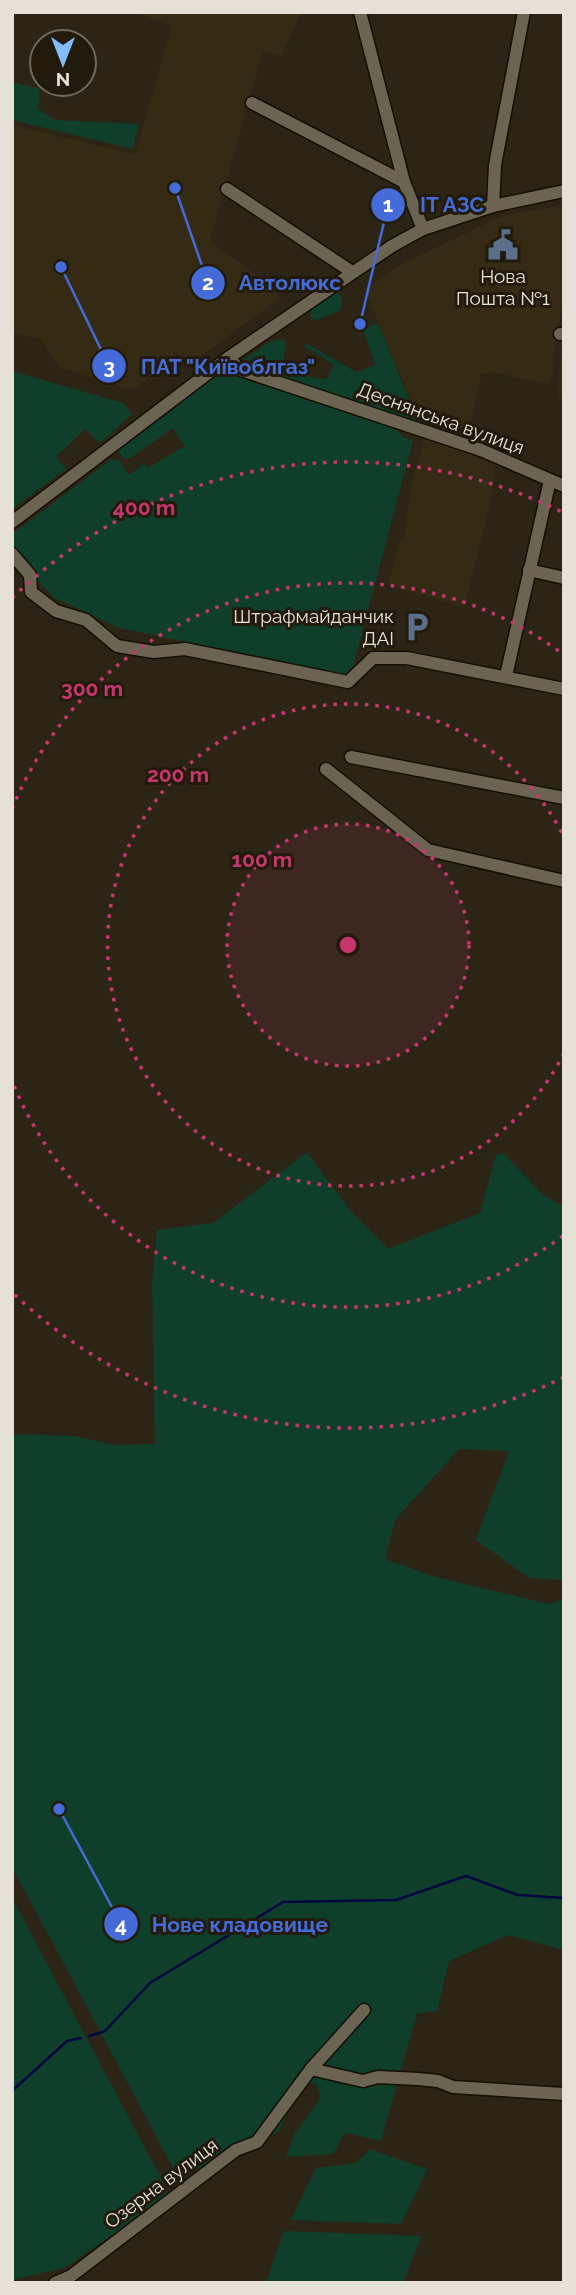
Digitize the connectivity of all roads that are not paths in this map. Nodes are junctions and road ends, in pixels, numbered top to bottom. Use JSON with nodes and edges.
{"nodes":[{"id":1,"x":360,"y":12,"type":"edge"},
{"id":2,"x":524,"y":12,"type":"edge"},
{"id":3,"x":252,"y":103,"type":"dead end"},
{"id":4,"x":404,"y":182,"type":"junction"},
{"id":5,"x":228,"y":189,"type":"dead end"},
{"id":6,"x":564,"y":191,"type":"edge"},
{"id":7,"x":493,"y":206,"type":"junction"},
{"id":8,"x":423,"y":229,"type":"junction"},
{"id":9,"x":352,"y":272,"type":"junction"},
{"id":10,"x":228,"y":358,"type":"junction"},
{"id":11,"x":550,"y":480,"type":"junction"},
{"id":12,"x":564,"y":486,"type":"edge"},
{"id":13,"x":12,"y":522,"type":"edge"},
{"id":14,"x":12,"y":554,"type":"edge"},
{"id":15,"x":529,"y":570,"type":"junction"},
{"id":16,"x":564,"y":578,"type":"edge"},
{"id":17,"x":506,"y":676,"type":"junction"},
{"id":18,"x":564,"y":689,"type":"edge"},
{"id":19,"x":351,"y":757,"type":"dead end"},
{"id":20,"x":326,"y":769,"type":"dead end"},
{"id":21,"x":564,"y":798,"type":"edge"},
{"id":22,"x":564,"y":881,"type":"edge"},
{"id":23,"x":363,"y":2010,"type":"dead end"},
{"id":24,"x":311,"y":2069,"type":"junction"},
{"id":25,"x":564,"y":2094,"type":"edge"},
{"id":26,"x":74,"y":2279,"type":"edge"},
{"id":27,"x":55,"y":2283,"type":"edge"}],
"edges":[{"from":1,"to":4,"type":"street"},
{"from":2,"to":7,"type":"street"},
{"from":3,"to":4,"type":"street"},
{"from":4,"to":8,"type":"street"},
{"from":5,"to":9,"type":"street"},
{"from":6,"to":7,"type":"street"},
{"from":7,"to":8,"type":"street"},
{"from":8,"to":9,"type":"street"},
{"from":9,"to":10,"type":"street"},
{"from":10,"to":11,"type":"street","name":"Деснянська вулиця"},
{"from":10,"to":13,"type":"street"},
{"from":11,"to":12,"type":"street","name":"Деснянська вулиця"},
{"from":11,"to":15,"type":"street"},
{"from":14,"to":17,"type":"street"},
{"from":15,"to":16,"type":"street"},
{"from":15,"to":17,"type":"street"},
{"from":17,"to":18,"type":"street"},
{"from":19,"to":21,"type":"street"},
{"from":20,"to":22,"type":"street"},
{"from":23,"to":24,"type":"street","name":"Озерна вулиця"},
{"from":24,"to":25,"type":"street"},
{"from":24,"to":26,"type":"street","name":"Озерна вулиця"},
{"from":26,"to":27,"type":"street","name":"Озерна вулиця"}]}
